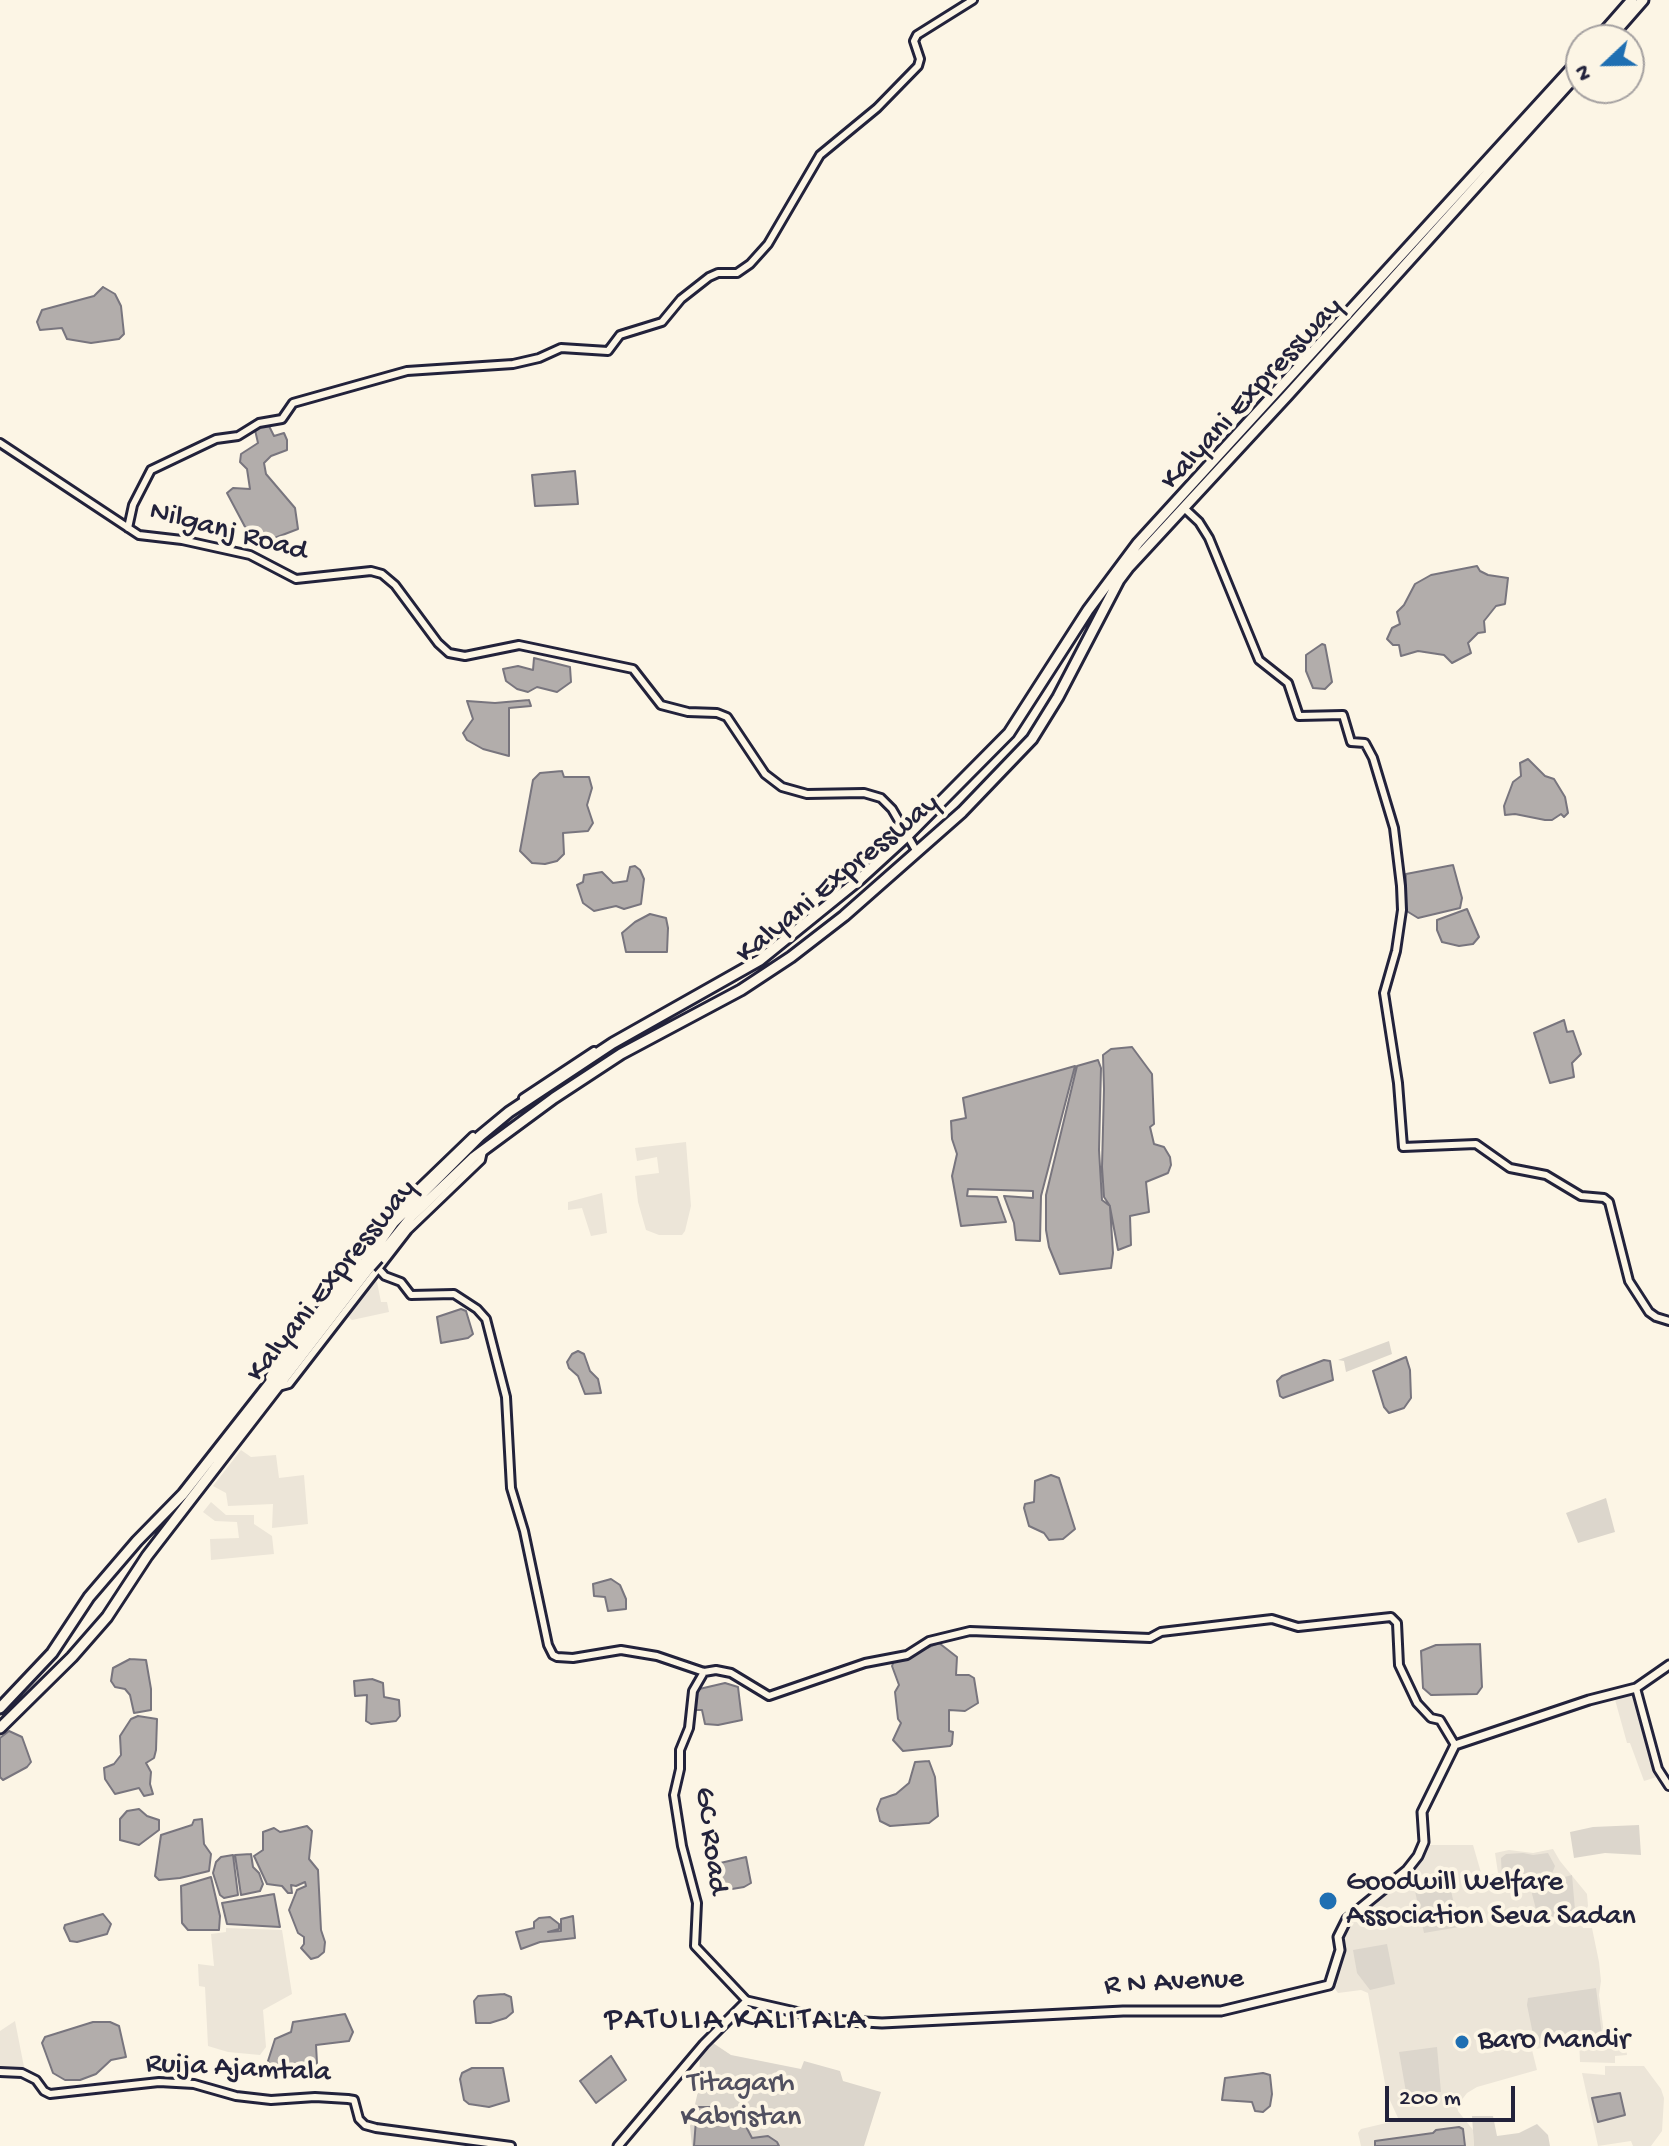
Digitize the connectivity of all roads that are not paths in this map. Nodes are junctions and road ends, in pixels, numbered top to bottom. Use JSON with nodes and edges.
{"nodes":[{"id":1,"x":973,"y":0,"type":"edge"},
{"id":2,"x":1632,"y":0,"type":"edge"},
{"id":3,"x":1643,"y":0,"type":"edge"},
{"id":4,"x":1611,"y":24,"type":"edge"},
{"id":5,"x":1622,"y":24,"type":"edge"},
{"id":6,"x":1565,"y":75,"type":"edge"},
{"id":7,"x":1565,"y":88,"type":"edge"},
{"id":8,"x":0,"y":443,"type":"edge"},
{"id":9,"x":1183,"y":507,"type":"junction"},
{"id":10,"x":128,"y":528,"type":"junction"},
{"id":11,"x":907,"y":836,"type":"junction"},
{"id":12,"x":917,"y":852,"type":"junction"},
{"id":13,"x":371,"y":1260,"type":"junction"},
{"id":14,"x":1669,"y":1321,"type":"edge"},
{"id":15,"x":274,"y":1384,"type":"junction"},
{"id":16,"x":1669,"y":1665,"type":"edge"},
{"id":17,"x":704,"y":1672,"type":"junction"},
{"id":18,"x":1636,"y":1688,"type":"junction"},
{"id":19,"x":0,"y":1708,"type":"edge"},
{"id":20,"x":0,"y":1728,"type":"edge"},
{"id":21,"x":1455,"y":1745,"type":"junction"},
{"id":22,"x":1669,"y":1786,"type":"edge"},
{"id":23,"x":747,"y":2001,"type":"junction"},
{"id":24,"x":0,"y":2072,"type":"edge"},
{"id":25,"x":511,"y":2146,"type":"edge"},
{"id":26,"x":618,"y":2146,"type":"edge"}],
"edges":[{"from":1,"to":10,"type":"street"},
{"from":2,"to":4,"type":"highway"},
{"from":3,"to":5,"type":"highway"},
{"from":6,"to":11,"type":"highway","name":"Kalyani Expressway"},
{"from":7,"to":9,"type":"highway","name":"Kalyani Expressway"},
{"from":8,"to":10,"type":"street","name":"Nilganj Road"},
{"from":9,"to":12,"type":"highway","name":"Kalyani Expressway"},
{"from":9,"to":14,"type":"street"},
{"from":10,"to":11,"type":"street","name":"Nilganj Road"},
{"from":11,"to":12,"type":"street","name":"Nilganj Road"},
{"from":11,"to":13,"type":"highway","name":"Kalyani Expressway"},
{"from":12,"to":13,"type":"highway","name":"Kalyani Expressway"},
{"from":13,"to":15,"type":"highway","name":"Kalyani Expressway"},
{"from":13,"to":15,"type":"street"},
{"from":13,"to":17,"type":"street"},
{"from":15,"to":19,"type":"highway","name":"Kalyani Expressway"},
{"from":15,"to":20,"type":"highway","name":"Kalyani Expressway"},
{"from":16,"to":18,"type":"main road"},
{"from":17,"to":21,"type":"street"},
{"from":17,"to":23,"type":"street","name":"GC Road"},
{"from":18,"to":21,"type":"main road"},
{"from":18,"to":22,"type":"street"},
{"from":21,"to":23,"type":"main road","name":"R N Avenue"},
{"from":23,"to":26,"type":"main road"},
{"from":24,"to":25,"type":"street","name":"Ruija Ajamtala"}]}
